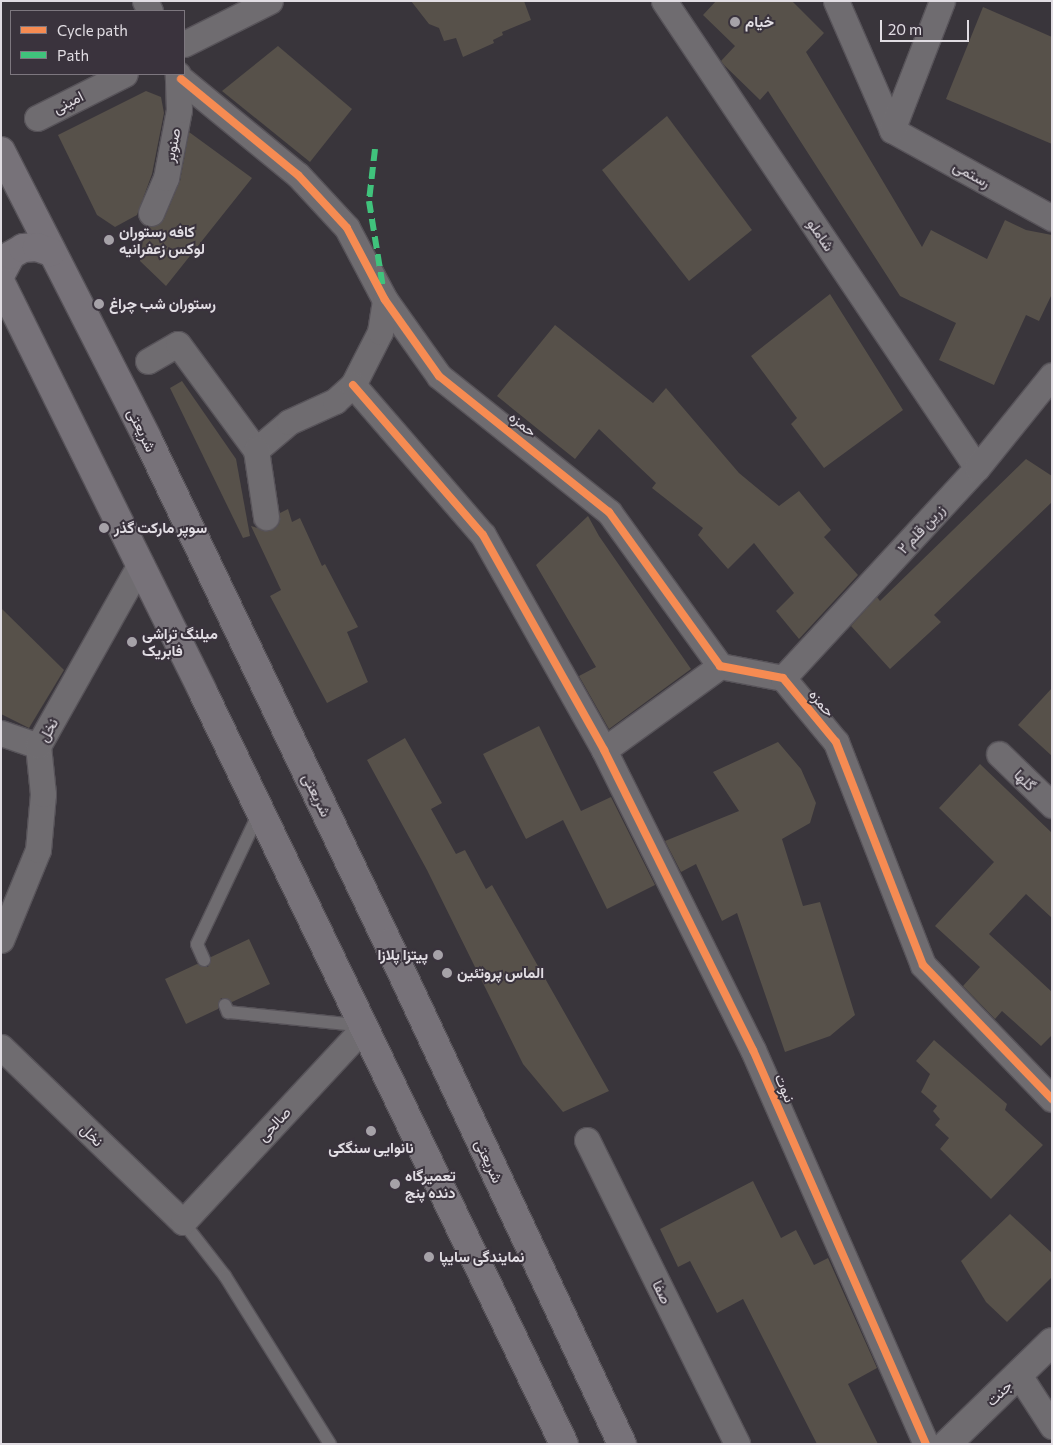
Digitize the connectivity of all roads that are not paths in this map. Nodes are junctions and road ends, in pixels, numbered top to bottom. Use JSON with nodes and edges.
{"nodes":[{"id":1,"x":270,"y":1,"type":"edge"},
{"id":2,"x":664,"y":1,"type":"edge"},
{"id":3,"x":836,"y":1,"type":"edge"},
{"id":4,"x":942,"y":1,"type":"edge"},
{"id":5,"x":185,"y":44,"type":"edge"},
{"id":6,"x":123,"y":75,"type":"edge"},
{"id":7,"x":180,"y":77,"type":"edge"},
{"id":8,"x":37,"y":118,"type":"dead end"},
{"id":9,"x":892,"y":130,"type":"junction"},
{"id":10,"x":1,"y":151,"type":"edge"},
{"id":11,"x":151,"y":213,"type":"dead end"},
{"id":12,"x":1052,"y":218,"type":"edge"},
{"id":13,"x":51,"y":252,"type":"junction"},
{"id":14,"x":1,"y":274,"type":"edge"},
{"id":15,"x":1,"y":283,"type":"edge"},
{"id":16,"x":385,"y":300,"type":"junction"},
{"id":17,"x":148,"y":361,"type":"dead end"},
{"id":18,"x":1052,"y":375,"type":"edge"},
{"id":19,"x":353,"y":385,"type":"junction"},
{"id":20,"x":256,"y":450,"type":"junction"},
{"id":21,"x":977,"y":468,"type":"junction"},
{"id":22,"x":266,"y":517,"type":"dead end"},
{"id":23,"x":140,"y":564,"type":"junction"},
{"id":24,"x":720,"y":666,"type":"junction"},
{"id":25,"x":783,"y":678,"type":"junction"},
{"id":26,"x":1,"y":733,"type":"edge"},
{"id":27,"x":38,"y":746,"type":"junction"},
{"id":28,"x":604,"y":750,"type":"junction"},
{"id":29,"x":998,"y":754,"type":"dead end"},
{"id":30,"x":1052,"y":805,"type":"edge"},
{"id":31,"x":260,"y":811,"type":"junction"},
{"id":32,"x":10,"y":898,"type":"edge"},
{"id":33,"x":1,"y":940,"type":"edge"},
{"id":34,"x":204,"y":960,"type":"dead end"},
{"id":35,"x":225,"y":1005,"type":"dead end"},
{"id":36,"x":365,"y":1026,"type":"junction"},
{"id":37,"x":1,"y":1048,"type":"edge"},
{"id":38,"x":1052,"y":1100,"type":"edge"},
{"id":39,"x":587,"y":1140,"type":"dead end"},
{"id":40,"x":184,"y":1222,"type":"junction"},
{"id":41,"x":1052,"y":1342,"type":"edge"},
{"id":42,"x":1018,"y":1375,"type":"junction"},
{"id":43,"x":1052,"y":1426,"type":"edge"},
{"id":44,"x":330,"y":1444,"type":"edge"},
{"id":45,"x":564,"y":1444,"type":"edge"},
{"id":46,"x":622,"y":1444,"type":"edge"},
{"id":47,"x":737,"y":1444,"type":"edge"},
{"id":48,"x":926,"y":1444,"type":"edge"},
{"id":49,"x":947,"y":1444,"type":"edge"}],
"edges":[{"from":1,"to":5,"type":"street"},
{"from":2,"to":21,"type":"street","name":"شاملو"},
{"from":3,"to":9,"type":"street"},
{"from":4,"to":9,"type":"street"},
{"from":6,"to":8,"type":"street","name":"امینی"},
{"from":7,"to":11,"type":"street","name":"صنوبر"},
{"from":7,"to":16,"type":"street","name":"حمزه"},
{"from":9,"to":12,"type":"street","name":"رستمی"},
{"from":10,"to":13,"type":"main road","name":"شریعتی"},
{"from":13,"to":14,"type":"main road"},
{"from":13,"to":46,"type":"main road","name":"شریعتی"},
{"from":15,"to":23,"type":"main road"},
{"from":16,"to":19,"type":"street"},
{"from":16,"to":24,"type":"street","name":"حمزه"},
{"from":17,"to":20,"type":"street"},
{"from":18,"to":21,"type":"street","name":"زرین قلم ۲"},
{"from":19,"to":20,"type":"street"},
{"from":19,"to":28,"type":"street","name":"نبوت"},
{"from":20,"to":22,"type":"street"},
{"from":21,"to":25,"type":"street","name":"زرین قلم ۲"},
{"from":23,"to":27,"type":"street","name":"نخل"},
{"from":23,"to":31,"type":"main road"},
{"from":24,"to":25,"type":"street"},
{"from":24,"to":28,"type":"street"},
{"from":25,"to":38,"type":"street","name":"حمزه"},
{"from":26,"to":27,"type":"street"},
{"from":27,"to":32,"type":"street","name":"نخل"},
{"from":28,"to":48,"type":"street","name":"نبوت"},
{"from":29,"to":30,"type":"street","name":"گلها"},
{"from":31,"to":34,"type":"lane"},
{"from":31,"to":36,"type":"main road"},
{"from":32,"to":33,"type":"street","name":"نخل"},
{"from":35,"to":36,"type":"lane"},
{"from":36,"to":40,"type":"street","name":"صالحی"},
{"from":36,"to":45,"type":"main road"},
{"from":37,"to":40,"type":"street","name":"نخل"},
{"from":39,"to":47,"type":"street","name":"صفا"},
{"from":40,"to":44,"type":"lane"},
{"from":41,"to":42,"type":"street","name":"جنت"},
{"from":42,"to":43,"type":"street"},
{"from":42,"to":49,"type":"street","name":"جنت"}]}
